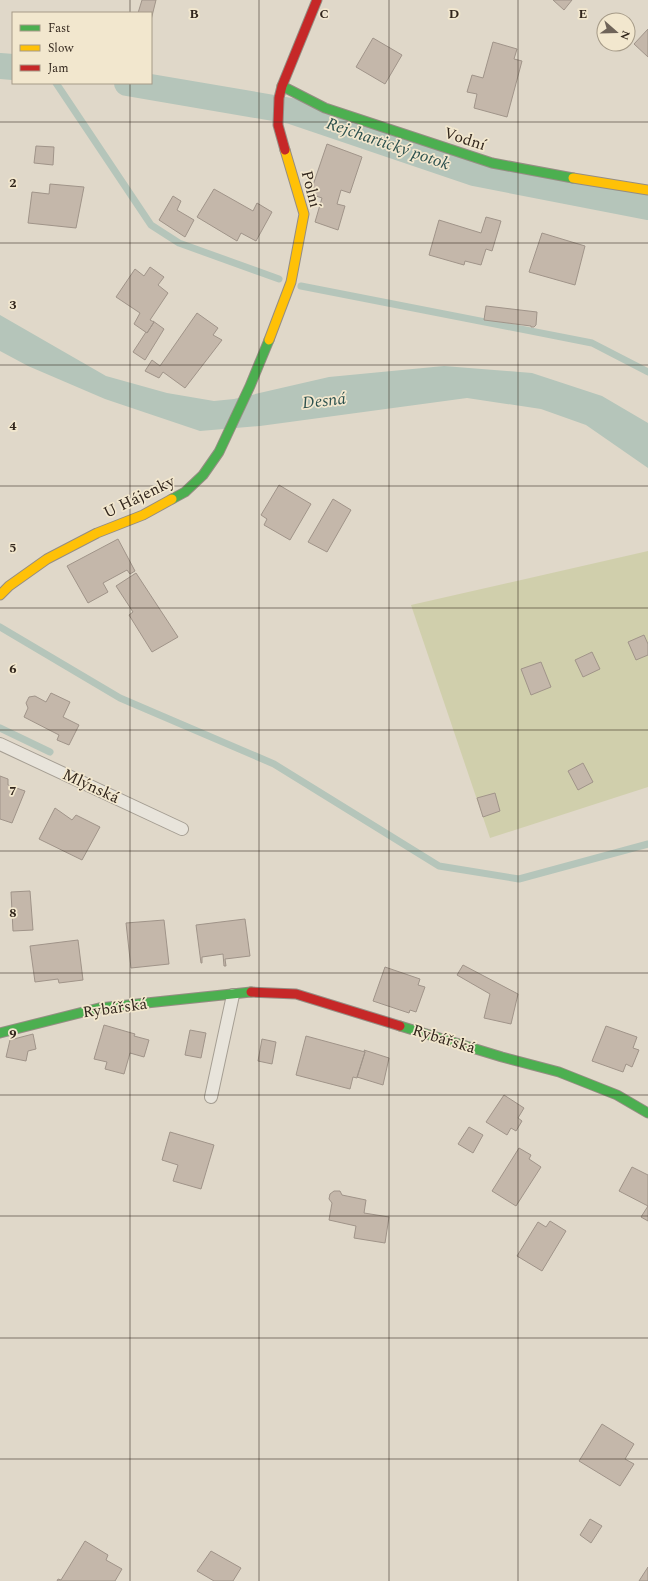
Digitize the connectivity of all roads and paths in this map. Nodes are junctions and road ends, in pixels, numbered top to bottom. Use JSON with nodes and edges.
{"nodes":[{"id":1,"x":317,"y":0,"type":"edge"},
{"id":2,"x":282,"y":86,"type":"junction"},
{"id":3,"x":648,"y":190,"type":"edge"},
{"id":4,"x":250,"y":386,"type":"joint"},
{"id":5,"x":0,"y":595,"type":"edge"},
{"id":6,"x":0,"y":744,"type":"edge"},
{"id":7,"x":182,"y":829,"type":"dead end"},
{"id":8,"x":233,"y":995,"type":"junction"},
{"id":9,"x":0,"y":1033,"type":"edge"},
{"id":10,"x":211,"y":1097,"type":"dead end"},
{"id":11,"x":648,"y":1113,"type":"edge"}],
"edges":[{"from":1,"to":2,"type":"street","name":"Polní"},
{"from":2,"to":3,"type":"street","name":"Vodní"},
{"from":2,"to":4,"type":"street","name":"Polní"},
{"from":4,"to":5,"type":"street","name":"U Hájenky"},
{"from":6,"to":7,"type":"lane","name":"Mlýnská"},
{"from":8,"to":9,"type":"street","name":"Rybářská"},
{"from":8,"to":10,"type":"lane"},
{"from":8,"to":11,"type":"street","name":"Rybářská"}]}
